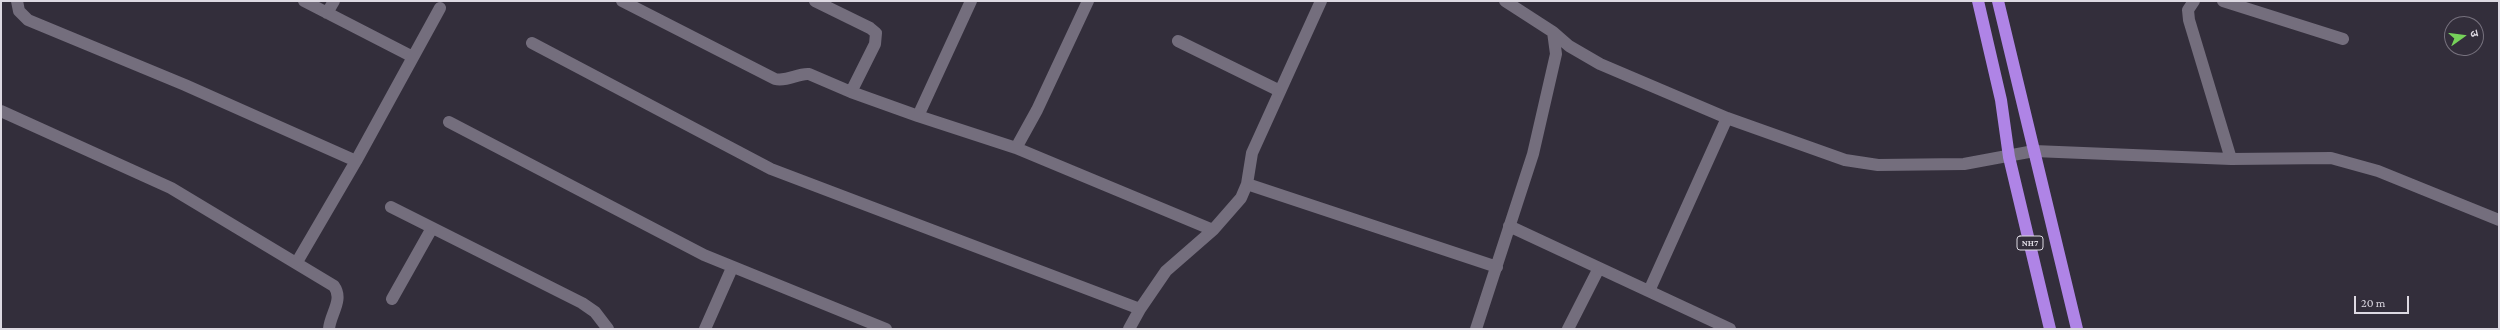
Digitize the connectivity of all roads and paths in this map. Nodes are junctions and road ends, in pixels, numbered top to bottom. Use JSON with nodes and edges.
{"nodes":[{"id":1,"x":17,"y":1,"type":"edge"},
{"id":2,"x":304,"y":1,"type":"edge"},
{"id":3,"x":334,"y":1,"type":"edge"},
{"id":4,"x":622,"y":1,"type":"edge"},
{"id":5,"x":815,"y":1,"type":"edge"},
{"id":6,"x":971,"y":1,"type":"edge"},
{"id":7,"x":1088,"y":1,"type":"edge"},
{"id":8,"x":1321,"y":1,"type":"edge"},
{"id":9,"x":1505,"y":1,"type":"edge"},
{"id":10,"x":1978,"y":1,"type":"edge"},
{"id":11,"x":1998,"y":1,"type":"edge"},
{"id":12,"x":2194,"y":1,"type":"edge"},
{"id":13,"x":2223,"y":1,"type":"edge"},
{"id":14,"x":440,"y":8,"type":"dead end"},
{"id":15,"x":327,"y":13,"type":"junction"},
{"id":16,"x":1554,"y":32,"type":"junction"},
{"id":17,"x":2343,"y":40,"type":"dead end"},
{"id":18,"x":1178,"y":41,"type":"dead end"},
{"id":19,"x":532,"y":43,"type":"dead end"},
{"id":20,"x":413,"y":57,"type":"junction"},
{"id":21,"x":1280,"y":91,"type":"junction"},
{"id":22,"x":851,"y":92,"type":"junction"},
{"id":23,"x":1,"y":111,"type":"edge"},
{"id":24,"x":918,"y":116,"type":"junction"},
{"id":25,"x":1727,"y":118,"type":"junction"},
{"id":26,"x":449,"y":122,"type":"dead end"},
{"id":27,"x":1016,"y":148,"type":"junction"},
{"id":28,"x":2034,"y":151,"type":"junction"},
{"id":29,"x":2009,"y":157,"type":"junction"},
{"id":30,"x":2231,"y":159,"type":"junction"},
{"id":31,"x":356,"y":161,"type":"junction"},
{"id":32,"x":1247,"y":184,"type":"junction"},
{"id":33,"x":391,"y":208,"type":"dead end"},
{"id":34,"x":2499,"y":220,"type":"edge"},
{"id":35,"x":1509,"y":226,"type":"junction"},
{"id":36,"x":432,"y":228,"type":"junction"},
{"id":37,"x":1213,"y":230,"type":"junction"},
{"id":38,"x":297,"y":262,"type":"junction"},
{"id":39,"x":1497,"y":267,"type":"junction"},
{"id":40,"x":732,"y":268,"type":"junction"},
{"id":41,"x":1599,"y":268,"type":"junction"},
{"id":42,"x":1649,"y":291,"type":"junction"},
{"id":43,"x":392,"y":299,"type":"dead end"},
{"id":44,"x":1140,"y":309,"type":"junction"},
{"id":45,"x":329,"y":329,"type":"edge"},
{"id":46,"x":608,"y":329,"type":"edge"},
{"id":47,"x":705,"y":329,"type":"edge"},
{"id":48,"x":886,"y":329,"type":"edge"},
{"id":49,"x":1129,"y":329,"type":"edge"},
{"id":50,"x":1476,"y":329,"type":"edge"},
{"id":51,"x":1568,"y":329,"type":"edge"},
{"id":52,"x":1730,"y":329,"type":"edge"},
{"id":53,"x":2050,"y":329,"type":"edge"},
{"id":54,"x":2077,"y":329,"type":"edge"}],
"edges":[{"from":1,"to":31,"type":"street"},
{"from":2,"to":15,"type":"street"},
{"from":3,"to":15,"type":"street"},
{"from":4,"to":22,"type":"street"},
{"from":5,"to":22,"type":"street"},
{"from":6,"to":24,"type":"street"},
{"from":7,"to":27,"type":"street"},
{"from":8,"to":21,"type":"street"},
{"from":9,"to":16,"type":"street"},
{"from":10,"to":29,"type":"highway","number":"NH7"},
{"from":11,"to":28,"type":"highway","number":"NH7"},
{"from":12,"to":30,"type":"street"},
{"from":13,"to":17,"type":"street"},
{"from":14,"to":20,"type":"street"},
{"from":15,"to":20,"type":"street"},
{"from":16,"to":25,"type":"street"},
{"from":16,"to":35,"type":"street"},
{"from":18,"to":21,"type":"street"},
{"from":19,"to":44,"type":"street"},
{"from":20,"to":31,"type":"street"},
{"from":21,"to":32,"type":"street"},
{"from":22,"to":24,"type":"street"},
{"from":23,"to":38,"type":"street"},
{"from":24,"to":27,"type":"street"},
{"from":25,"to":29,"type":"street"},
{"from":25,"to":42,"type":"street"},
{"from":26,"to":40,"type":"street"},
{"from":27,"to":37,"type":"street"},
{"from":28,"to":29,"type":"street"},
{"from":28,"to":30,"type":"street"},
{"from":28,"to":54,"type":"highway","number":"NH7"},
{"from":29,"to":53,"type":"highway","number":"NH7"},
{"from":30,"to":34,"type":"street"},
{"from":31,"to":38,"type":"street"},
{"from":32,"to":37,"type":"street"},
{"from":32,"to":39,"type":"street"},
{"from":33,"to":36,"type":"street"},
{"from":35,"to":39,"type":"street"},
{"from":35,"to":41,"type":"street"},
{"from":36,"to":43,"type":"street"},
{"from":36,"to":46,"type":"street"},
{"from":37,"to":44,"type":"street"},
{"from":38,"to":45,"type":"street"},
{"from":39,"to":50,"type":"street"},
{"from":40,"to":47,"type":"street"},
{"from":40,"to":48,"type":"street"},
{"from":41,"to":42,"type":"street"},
{"from":41,"to":51,"type":"street"},
{"from":42,"to":52,"type":"street"},
{"from":44,"to":49,"type":"street"}]}
